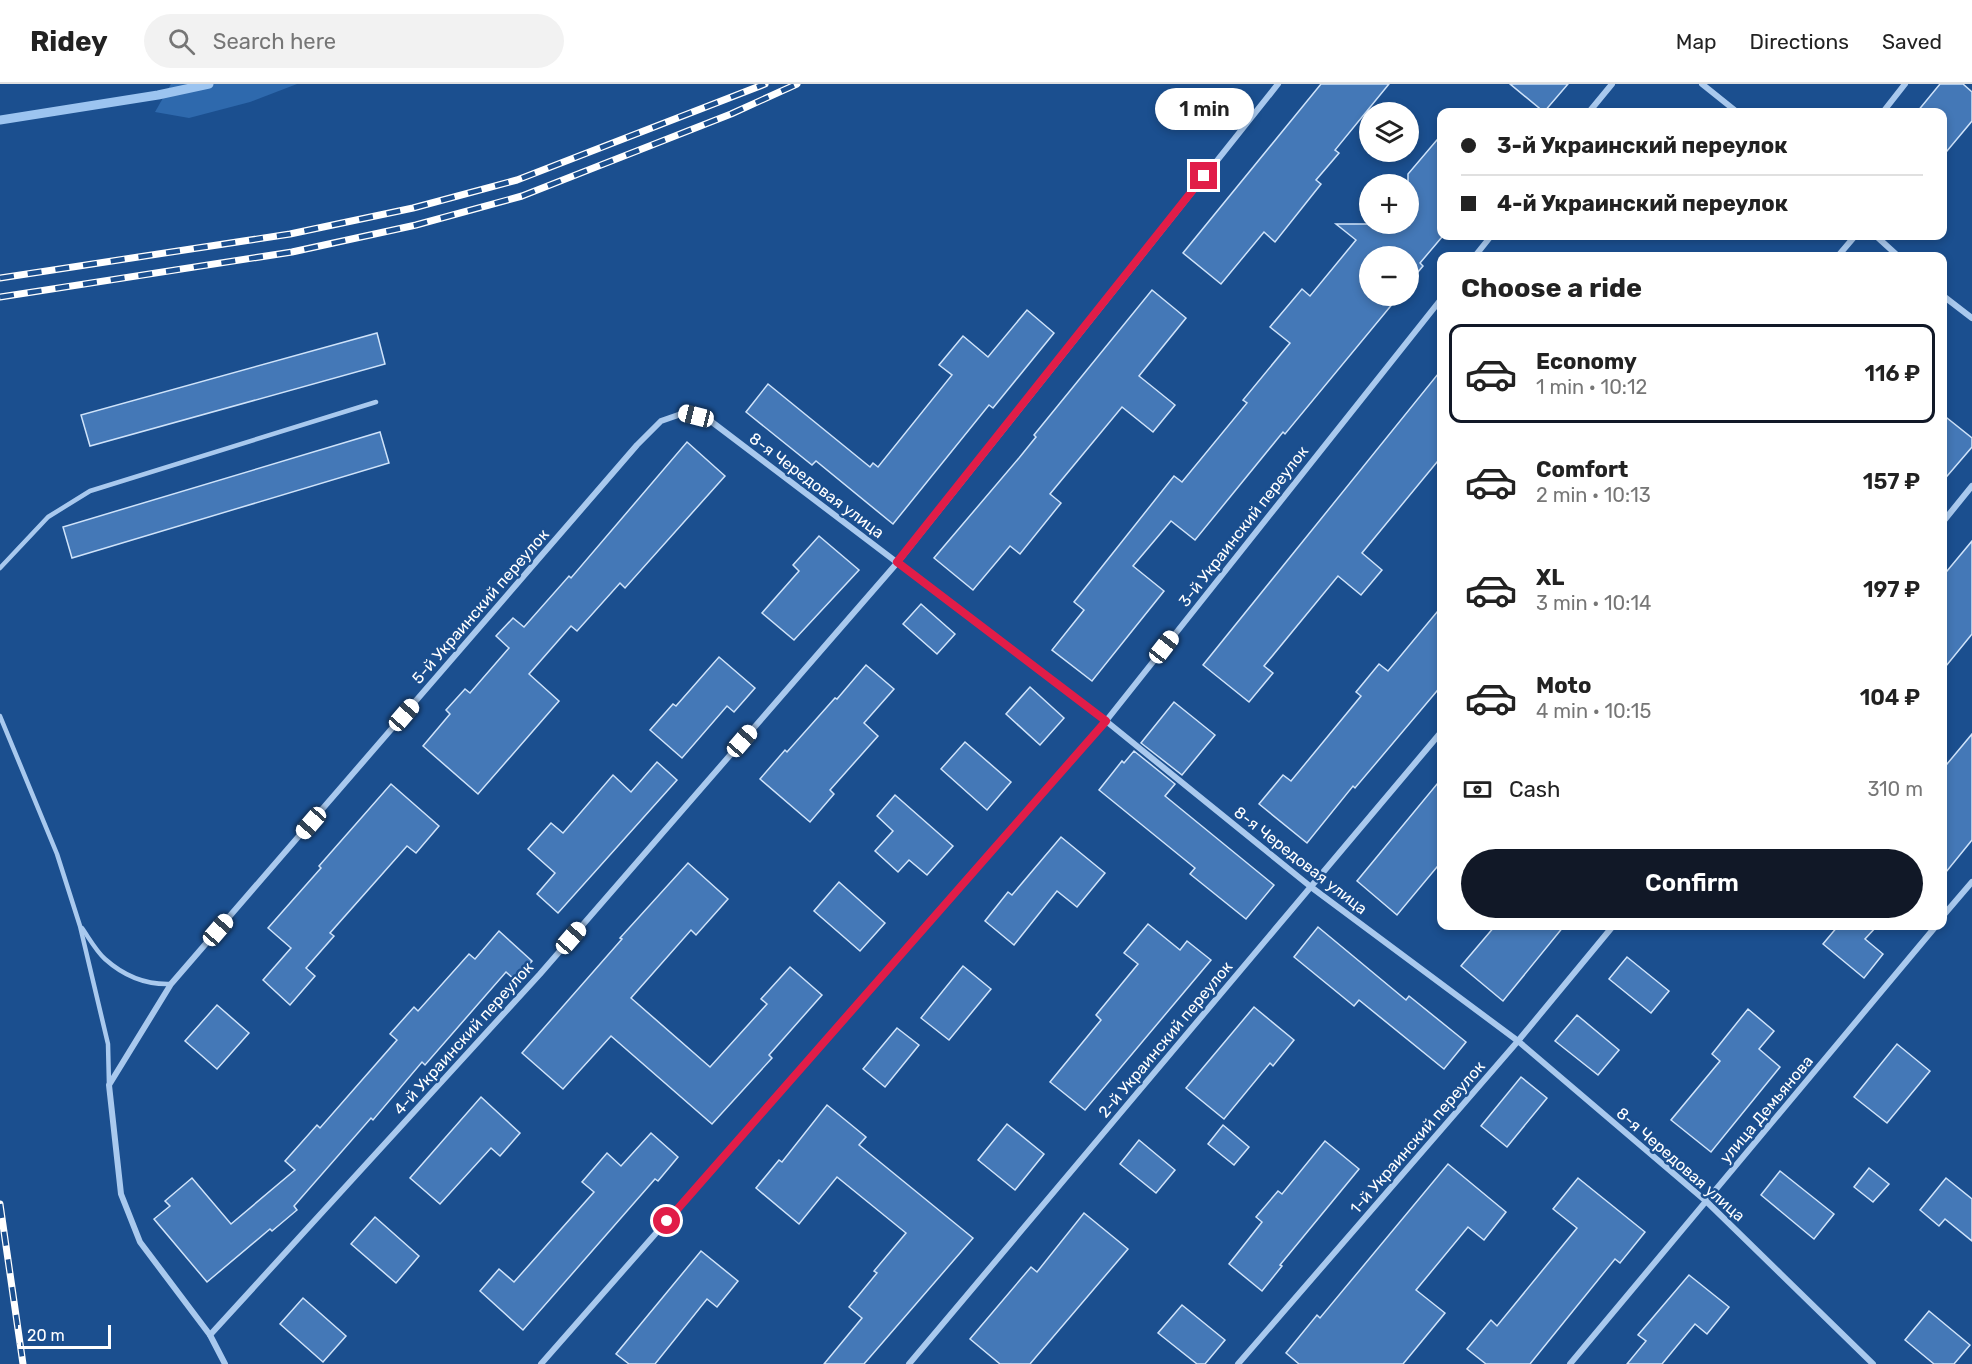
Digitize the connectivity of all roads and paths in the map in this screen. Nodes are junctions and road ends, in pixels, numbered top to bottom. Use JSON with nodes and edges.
{"nodes":[{"id":1,"x":1278,"y":84,"type":"edge"},
{"id":2,"x":1612,"y":84,"type":"edge"},
{"id":3,"x":1702,"y":84,"type":"edge"},
{"id":4,"x":1905,"y":84,"type":"edge"},
{"id":5,"x":1592,"y":108,"type":"edge"},
{"id":6,"x":1732,"y":108,"type":"edge"},
{"id":7,"x":1886,"y":108,"type":"edge"},
{"id":8,"x":1488,"y":240,"type":"edge"},
{"id":9,"x":1852,"y":240,"type":"edge"},
{"id":10,"x":1880,"y":240,"type":"edge"},
{"id":11,"x":1478,"y":252,"type":"edge"},
{"id":12,"x":1841,"y":252,"type":"edge"},
{"id":13,"x":1894,"y":252,"type":"edge"},
{"id":14,"x":1947,"y":299,"type":"edge"},
{"id":15,"x":1437,"y":304,"type":"edge"},
{"id":16,"x":1972,"y":318,"type":"edge"},
{"id":17,"x":376,"y":402,"type":"dead end"},
{"id":18,"x":684,"y":413,"type":"joint"},
{"id":19,"x":1972,"y":486,"type":"edge"},
{"id":20,"x":1947,"y":516,"type":"edge"},
{"id":21,"x":897,"y":562,"type":"junction"},
{"id":22,"x":0,"y":568,"type":"edge"},
{"id":23,"x":0,"y":716,"type":"edge"},
{"id":24,"x":1106,"y":721,"type":"junction"},
{"id":25,"x":1437,"y":738,"type":"edge"},
{"id":26,"x":1972,"y":882,"type":"edge"},
{"id":27,"x":1311,"y":887,"type":"junction"},
{"id":28,"x":1947,"y":911,"type":"edge"},
{"id":29,"x":80,"y":926,"type":"junction"},
{"id":30,"x":1610,"y":930,"type":"edge"},
{"id":31,"x":1933,"y":930,"type":"edge"},
{"id":32,"x":171,"y":984,"type":"junction"},
{"id":33,"x":1518,"y":1041,"type":"junction"},
{"id":34,"x":109,"y":1084,"type":"junction"},
{"id":35,"x":1707,"y":1202,"type":"junction"},
{"id":36,"x":210,"y":1335,"type":"junction"},
{"id":37,"x":225,"y":1364,"type":"edge"},
{"id":38,"x":541,"y":1364,"type":"edge"},
{"id":39,"x":909,"y":1364,"type":"edge"},
{"id":40,"x":1238,"y":1364,"type":"edge"},
{"id":41,"x":1570,"y":1364,"type":"edge"},
{"id":42,"x":1873,"y":1364,"type":"edge"}],
"edges":[{"from":1,"to":21,"type":"street","name":"4-й Украинский переулок"},
{"from":2,"to":5,"type":"street"},
{"from":3,"to":6,"type":"street"},
{"from":4,"to":7,"type":"street"},
{"from":8,"to":11,"type":"street"},
{"from":9,"to":12,"type":"street"},
{"from":10,"to":13,"type":"street"},
{"from":14,"to":16,"type":"street"},
{"from":15,"to":24,"type":"street","name":"3-й Украинский переулок"},
{"from":17,"to":22,"type":"lane"},
{"from":18,"to":21,"type":"street","name":"8-я Чередовая улица"},
{"from":18,"to":32,"type":"street","name":"5-й Украинский переулок"},
{"from":19,"to":20,"type":"street"},
{"from":21,"to":24,"type":"street","name":"8-я Чередовая улица"},
{"from":21,"to":36,"type":"street","name":"4-й Украинский переулок"},
{"from":23,"to":29,"type":"lane"},
{"from":24,"to":27,"type":"street","name":"8-я Чередовая улица"},
{"from":24,"to":38,"type":"street","name":"3-й Украинский переулок"},
{"from":25,"to":27,"type":"street","name":"2-й Украинский переулок"},
{"from":26,"to":28,"type":"street"},
{"from":27,"to":33,"type":"street","name":"8-я Чередовая улица"},
{"from":27,"to":39,"type":"street","name":"2-й Украинский переулок"},
{"from":29,"to":32,"type":"lane"},
{"from":29,"to":34,"type":"lane"},
{"from":30,"to":33,"type":"street","name":"1-й Украинский переулок"},
{"from":31,"to":35,"type":"street","name":"улица Демьянова"},
{"from":32,"to":34,"type":"street","name":"5-й Украинский переулок"},
{"from":33,"to":35,"type":"street","name":"8-я Чередовая улица"},
{"from":33,"to":40,"type":"street","name":"1-й Украинский переулок"},
{"from":34,"to":36,"type":"street"},
{"from":35,"to":41,"type":"street","name":"улица Демьянова"},
{"from":35,"to":42,"type":"street","name":"8-я Чередовая улица"},
{"from":36,"to":37,"type":"street"}]}
